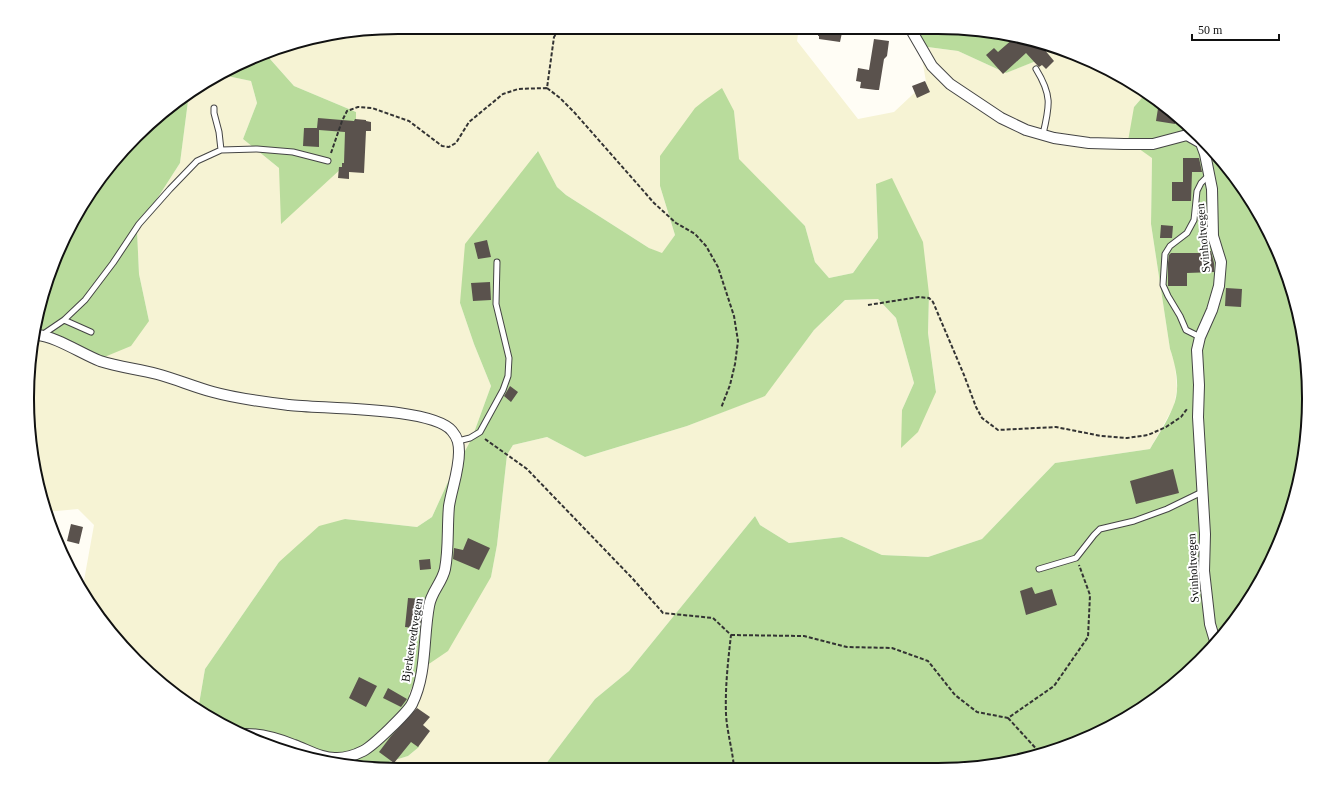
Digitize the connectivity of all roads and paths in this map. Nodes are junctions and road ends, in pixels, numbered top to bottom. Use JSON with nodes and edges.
{"nodes":[{"id":1,"x":557,"y":34,"type":"edge"},
{"id":2,"x":913,"y":34,"type":"edge"},
{"id":3,"x":1036,"y":68,"type":"dead end"},
{"id":4,"x":547,"y":88,"type":"junction"},
{"id":5,"x":214,"y":108,"type":"dead end"},
{"id":6,"x":1043,"y":134,"type":"junction"},
{"id":7,"x":1188,"y":134,"type":"edge"},
{"id":8,"x":1203,"y":149,"type":"edge"},
{"id":9,"x":221,"y":150,"type":"junction"},
{"id":10,"x":328,"y":161,"type":"joint"},
{"id":11,"x":1208,"y":176,"type":"junction"},
{"id":12,"x":497,"y":262,"type":"dead end"},
{"id":13,"x":868,"y":305,"type":"dead end"},
{"id":14,"x":64,"y":320,"type":"junction"},
{"id":15,"x":91,"y":332,"type":"dead end"},
{"id":16,"x":40,"y":335,"type":"edge"},
{"id":17,"x":1200,"y":337,"type":"junction"},
{"id":18,"x":1198,"y":396,"type":"junction"},
{"id":19,"x":721,"y":408,"type":"dead end"},
{"id":20,"x":478,"y":433,"type":"junction"},
{"id":21,"x":458,"y":441,"type":"junction"},
{"id":22,"x":1202,"y":492,"type":"junction"},
{"id":23,"x":1076,"y":558,"type":"junction"},
{"id":24,"x":1039,"y":569,"type":"dead end"},
{"id":25,"x":731,"y":634,"type":"junction"},
{"id":26,"x":1214,"y":637,"type":"edge"},
{"id":27,"x":1008,"y":718,"type":"junction"},
{"id":28,"x":258,"y":735,"type":"edge"},
{"id":29,"x":1037,"y":750,"type":"edge"},
{"id":30,"x":317,"y":754,"type":"edge"},
{"id":31,"x":338,"y":758,"type":"edge"},
{"id":32,"x":734,"y":763,"type":"edge"}],
"edges":[{"from":1,"to":4,"type":"path"},
{"from":2,"to":6,"type":"street","name":"Svinholtvegen"},
{"from":3,"to":6,"type":"lane"},
{"from":4,"to":10,"type":"path"},
{"from":4,"to":19,"type":"path"},
{"from":5,"to":9,"type":"lane"},
{"from":6,"to":7,"type":"street","name":"Svinholtvegen"},
{"from":8,"to":11,"type":"street","name":"Svinholtvegen"},
{"from":9,"to":10,"type":"lane"},
{"from":9,"to":14,"type":"lane"},
{"from":11,"to":17,"type":"street","name":"Svinholtvegen"},
{"from":11,"to":17,"type":"lane"},
{"from":12,"to":20,"type":"lane"},
{"from":13,"to":18,"type":"path"},
{"from":14,"to":15,"type":"lane"},
{"from":14,"to":16,"type":"lane"},
{"from":16,"to":21,"type":"street"},
{"from":17,"to":18,"type":"street","name":"Svinholtvegen"},
{"from":18,"to":22,"type":"street","name":"Svinholtvegen"},
{"from":20,"to":21,"type":"lane"},
{"from":20,"to":25,"type":"path"},
{"from":21,"to":31,"type":"street","name":"Bjerketvedtvegen"},
{"from":22,"to":23,"type":"lane"},
{"from":22,"to":26,"type":"street","name":"Svinholtvegen"},
{"from":23,"to":24,"type":"lane"},
{"from":23,"to":27,"type":"path"},
{"from":25,"to":27,"type":"path"},
{"from":25,"to":32,"type":"path"},
{"from":27,"to":29,"type":"path"},
{"from":28,"to":30,"type":"street","name":"Bjerketvedtvegen"}]}
